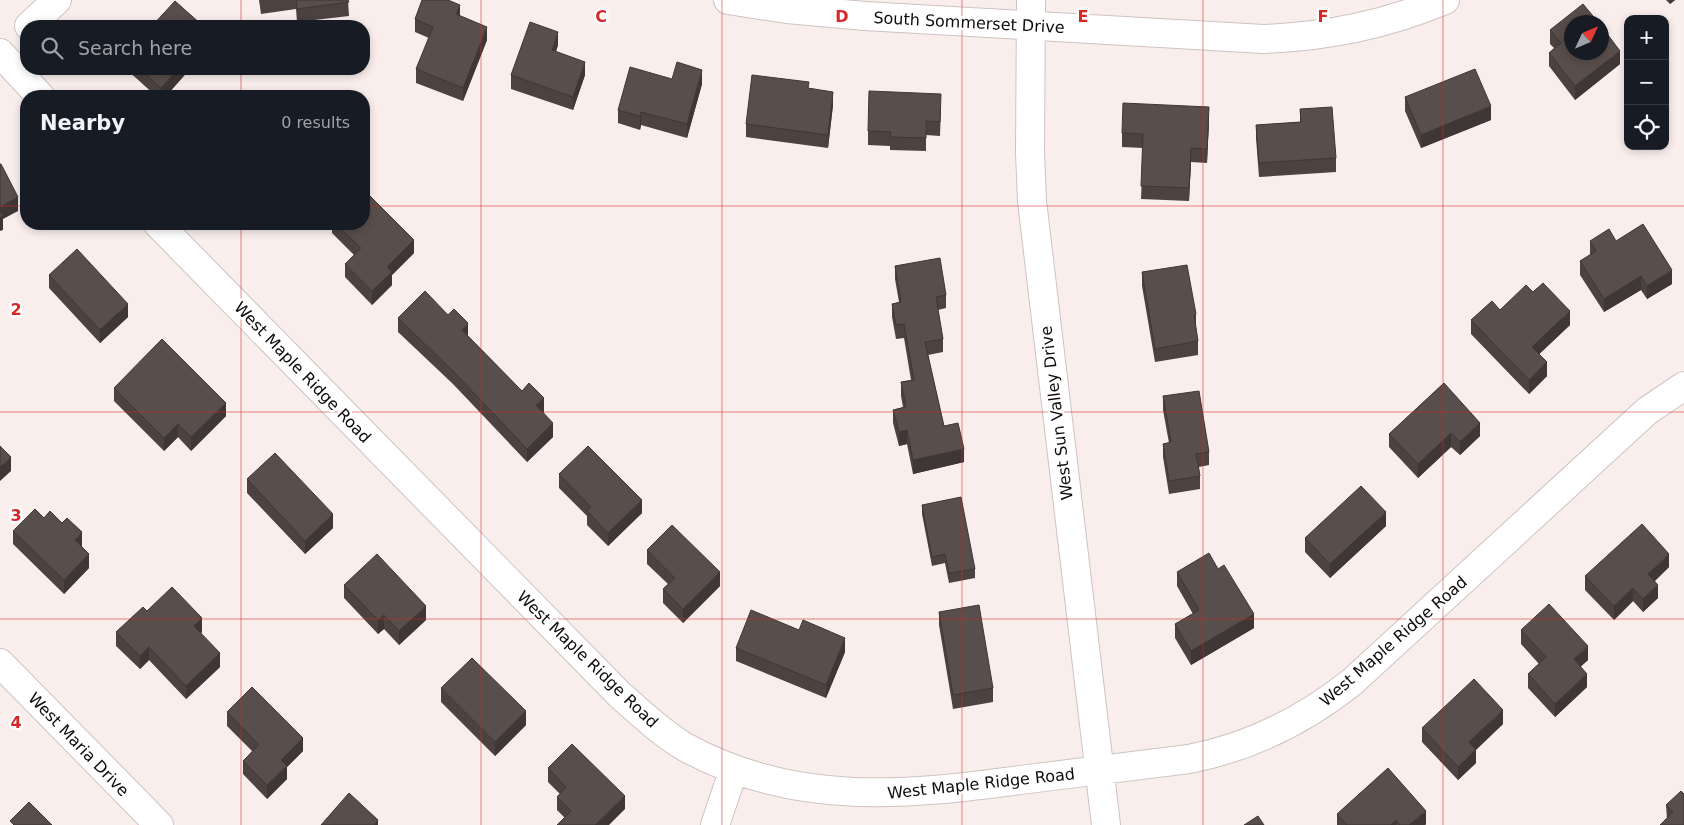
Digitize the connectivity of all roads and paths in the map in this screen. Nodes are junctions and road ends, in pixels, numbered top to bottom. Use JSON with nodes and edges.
{"nodes":[{"id":1,"x":57,"y":0,"type":"edge"},
{"id":2,"x":728,"y":0,"type":"edge"},
{"id":3,"x":1445,"y":0,"type":"edge"},
{"id":4,"x":1030,"y":13,"type":"edge"},
{"id":5,"x":35,"y":20,"type":"edge"},
{"id":6,"x":20,"y":35,"type":"edge"},
{"id":7,"x":0,"y":53,"type":"edge"},
{"id":8,"x":20,"y":74,"type":"edge"},
{"id":9,"x":20,"y":75,"type":"edge"},
{"id":10,"x":34,"y":90,"type":"edge"},
{"id":11,"x":164,"y":230,"type":"edge"},
{"id":12,"x":1684,"y":386,"type":"edge"},
{"id":13,"x":0,"y":663,"type":"edge"},
{"id":14,"x":734,"y":769,"type":"junction"},
{"id":15,"x":1100,"y":770,"type":"junction"},
{"id":16,"x":159,"y":825,"type":"edge"},
{"id":17,"x":715,"y":825,"type":"edge"},
{"id":18,"x":1106,"y":825,"type":"edge"}],
"edges":[{"from":1,"to":5,"type":"street"},
{"from":2,"to":4,"type":"street","name":"South Sommerset Drive"},
{"from":3,"to":4,"type":"street","name":"South Sommerset Drive"},
{"from":4,"to":15,"type":"street","name":"West Sun Valley Drive"},
{"from":6,"to":7,"type":"street"},
{"from":7,"to":8,"type":"street"},
{"from":9,"to":10,"type":"street"},
{"from":11,"to":14,"type":"street","name":"West Maple Ridge Road"},
{"from":12,"to":15,"type":"street","name":"West Maple Ridge Road"},
{"from":13,"to":16,"type":"street","name":"West Maria Drive"},
{"from":14,"to":15,"type":"street","name":"West Maple Ridge Road"},
{"from":14,"to":17,"type":"street"},
{"from":15,"to":18,"type":"street","name":"West Sun Valley Drive"}]}
